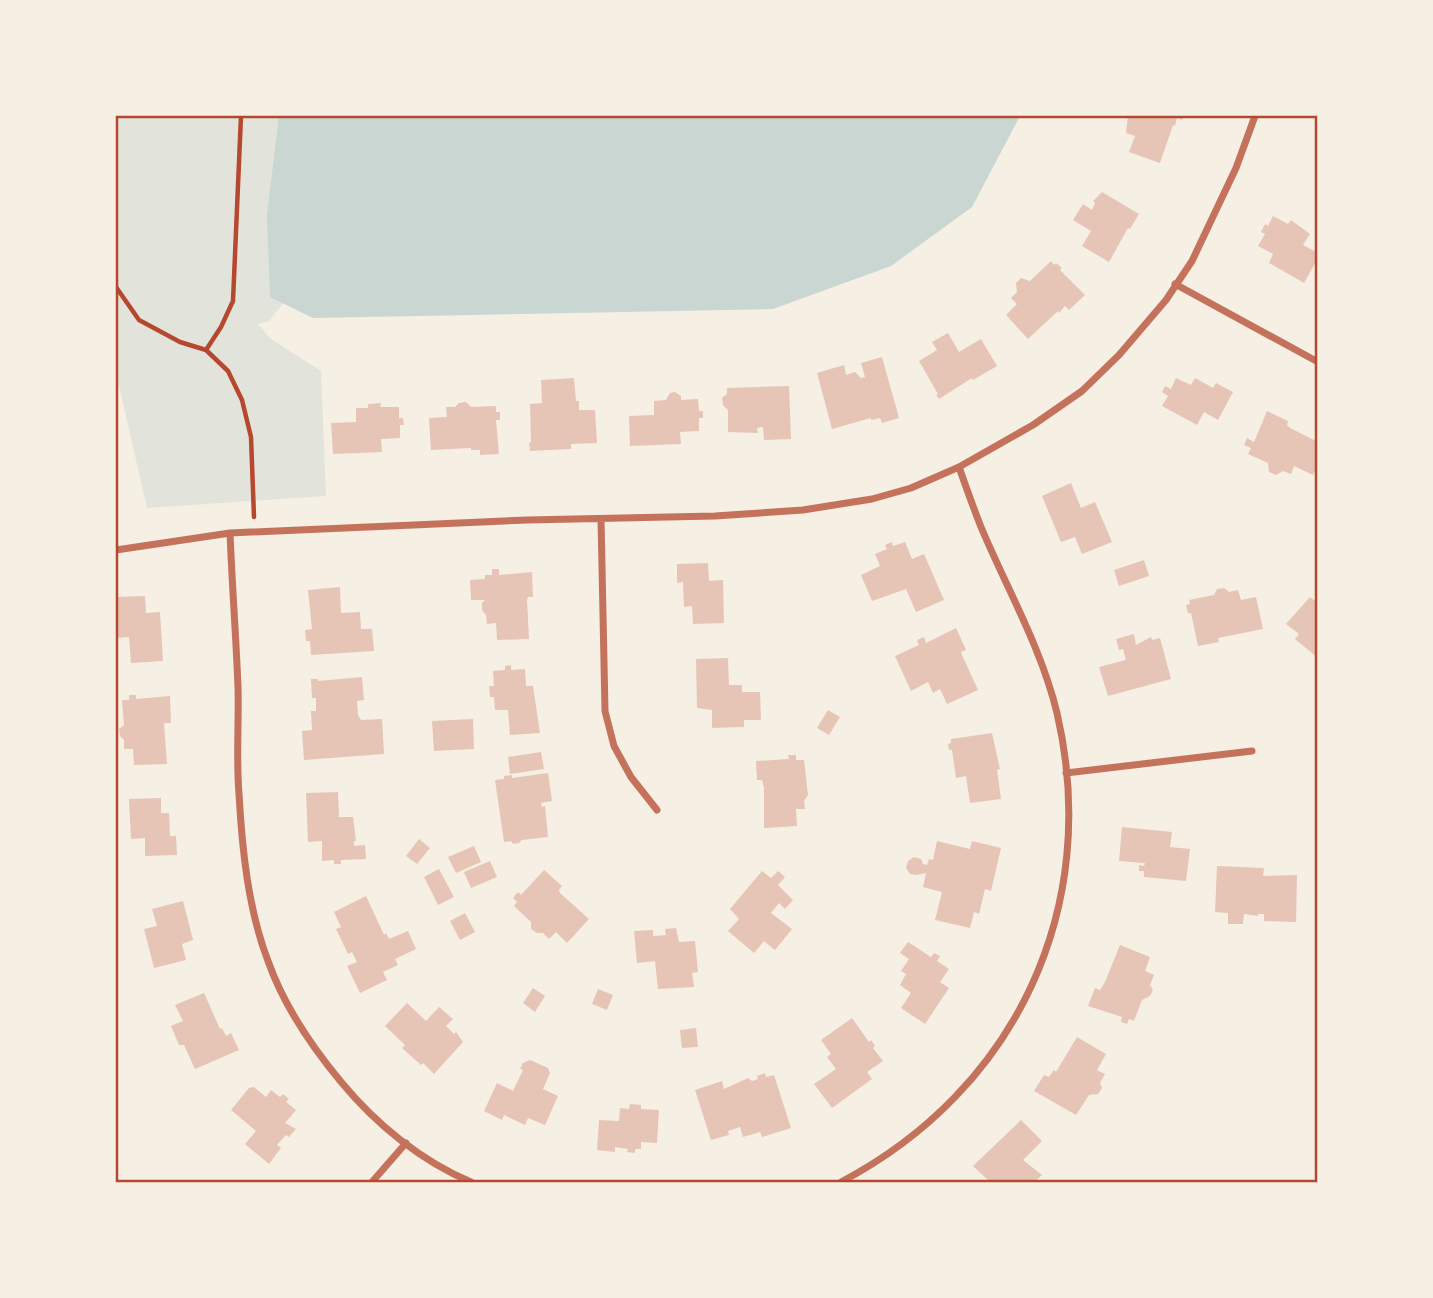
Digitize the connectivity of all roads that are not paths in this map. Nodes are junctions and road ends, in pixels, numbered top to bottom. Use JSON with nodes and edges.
{"nodes":[{"id":1,"x":1255,"y":116,"type":"edge"},
{"id":2,"x":1175,"y":284,"type":"junction"},
{"id":3,"x":1318,"y":362,"type":"edge"},
{"id":4,"x":959,"y":467,"type":"junction"},
{"id":5,"x":601,"y":519,"type":"junction"},
{"id":6,"x":230,"y":533,"type":"junction"},
{"id":7,"x":116,"y":550,"type":"edge"},
{"id":8,"x":1252,"y":751,"type":"dead end"},
{"id":9,"x":1066,"y":773,"type":"junction"},
{"id":10,"x":657,"y":810,"type":"dead end"},
{"id":11,"x":406,"y":1143,"type":"junction"},
{"id":12,"x":372,"y":1182,"type":"edge"},
{"id":13,"x":471,"y":1182,"type":"edge"},
{"id":14,"x":841,"y":1182,"type":"edge"}],
"edges":[{"from":1,"to":2,"type":"street"},
{"from":2,"to":3,"type":"street"},
{"from":2,"to":4,"type":"street"},
{"from":4,"to":5,"type":"street"},
{"from":4,"to":9,"type":"street"},
{"from":5,"to":6,"type":"street"},
{"from":5,"to":10,"type":"street"},
{"from":6,"to":7,"type":"street"},
{"from":6,"to":11,"type":"street"},
{"from":8,"to":9,"type":"street"},
{"from":9,"to":14,"type":"street"},
{"from":11,"to":12,"type":"street"},
{"from":11,"to":13,"type":"street"}]}
